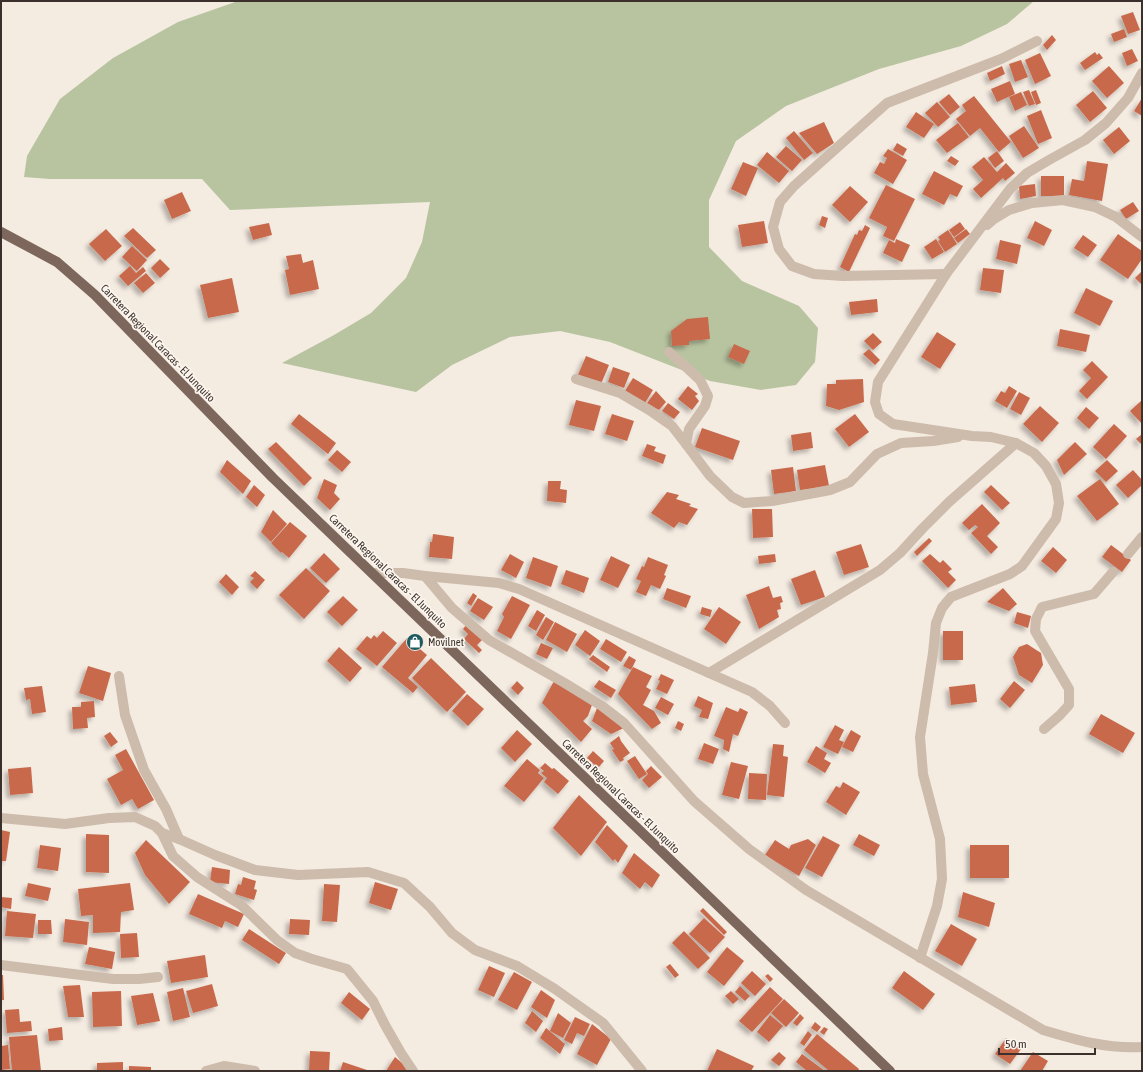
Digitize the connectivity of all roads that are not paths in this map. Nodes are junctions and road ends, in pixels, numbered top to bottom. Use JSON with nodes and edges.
{"nodes":[{"id":1,"x":1037,"y":41,"type":"dead end"},
{"id":2,"x":1142,"y":73,"type":"edge"},
{"id":3,"x":1,"y":232,"type":"edge"},
{"id":4,"x":1142,"y":237,"type":"edge"},
{"id":5,"x":971,"y":240,"type":"junction"},
{"id":6,"x":946,"y":274,"type":"junction"},
{"id":7,"x":669,"y":352,"type":"dead end"},
{"id":8,"x":576,"y":379,"type":"dead end"},
{"id":9,"x":972,"y":436,"type":"junction"},
{"id":10,"x":1016,"y":443,"type":"junction"},
{"id":11,"x":686,"y":444,"type":"junction"},
{"id":12,"x":1142,"y":537,"type":"edge"},
{"id":13,"x":1128,"y":554,"type":"dead end"},
{"id":14,"x":1113,"y":572,"type":"dead end"},
{"id":15,"x":372,"y":573,"type":"junction"},
{"id":16,"x":425,"y":576,"type":"junction"},
{"id":17,"x":709,"y":673,"type":"junction"},
{"id":18,"x":119,"y":676,"type":"dead end"},
{"id":19,"x":786,"y":723,"type":"dead end"},
{"id":20,"x":1044,"y":729,"type":"dead end"},
{"id":21,"x":1,"y":818,"type":"edge"},
{"id":22,"x":162,"y":833,"type":"junction"},
{"id":23,"x":179,"y":839,"type":"junction"},
{"id":24,"x":920,"y":958,"type":"junction"},
{"id":25,"x":1,"y":965,"type":"edge"},
{"id":26,"x":158,"y":976,"type":"dead end"},
{"id":27,"x":1142,"y":1047,"type":"edge"},
{"id":28,"x":206,"y":1071,"type":"edge"},
{"id":29,"x":255,"y":1071,"type":"edge"},
{"id":30,"x":413,"y":1071,"type":"edge"},
{"id":31,"x":642,"y":1071,"type":"edge"},
{"id":32,"x":890,"y":1071,"type":"edge"}],
"edges":[{"from":1,"to":6,"type":"street"},
{"from":2,"to":5,"type":"street"},
{"from":3,"to":15,"type":"main road","name":"Carretera Regional Caracas - El Junquito"},
{"from":4,"to":5,"type":"street"},
{"from":5,"to":6,"type":"street"},
{"from":6,"to":9,"type":"street"},
{"from":7,"to":11,"type":"street"},
{"from":8,"to":11,"type":"street"},
{"from":9,"to":10,"type":"street"},
{"from":9,"to":11,"type":"street"},
{"from":10,"to":17,"type":"street"},
{"from":10,"to":24,"type":"street"},
{"from":12,"to":13,"type":"street"},
{"from":14,"to":20,"type":"street"},
{"from":15,"to":16,"type":"street"},
{"from":15,"to":32,"type":"main road","name":"Carretera Regional Caracas - El Junquito"},
{"from":16,"to":17,"type":"street"},
{"from":16,"to":24,"type":"street"},
{"from":17,"to":19,"type":"street"},
{"from":18,"to":23,"type":"street"},
{"from":21,"to":22,"type":"street"},
{"from":22,"to":23,"type":"street"},
{"from":22,"to":30,"type":"street"},
{"from":23,"to":31,"type":"street"},
{"from":24,"to":27,"type":"street"},
{"from":25,"to":26,"type":"street"},
{"from":28,"to":29,"type":"street"}]}
